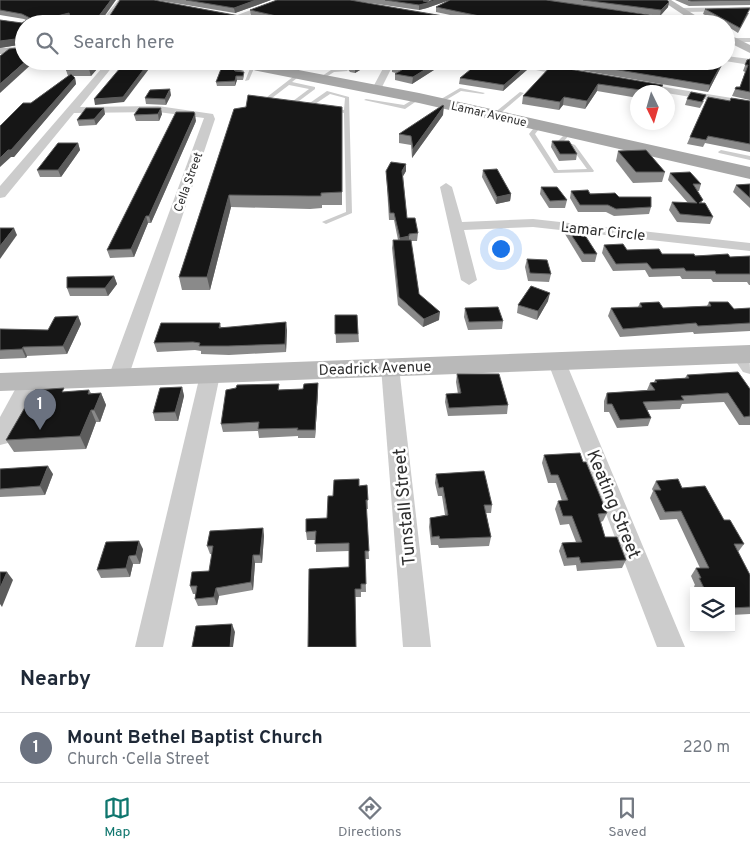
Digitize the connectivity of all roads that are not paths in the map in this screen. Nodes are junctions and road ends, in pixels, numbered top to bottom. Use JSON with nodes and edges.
{"nodes":[{"id":1,"x":122,"y":0,"type":"edge"},
{"id":2,"x":283,"y":0,"type":"edge"},
{"id":3,"x":665,"y":0,"type":"edge"},
{"id":4,"x":437,"y":7,"type":"edge"},
{"id":5,"x":750,"y":9,"type":"edge"},
{"id":6,"x":682,"y":10,"type":"junction"},
{"id":7,"x":412,"y":13,"type":"edge"},
{"id":8,"x":422,"y":14,"type":"junction"},
{"id":9,"x":110,"y":15,"type":"edge"},
{"id":10,"x":242,"y":15,"type":"edge"},
{"id":11,"x":426,"y":15,"type":"edge"},
{"id":12,"x":690,"y":15,"type":"edge"},
{"id":13,"x":735,"y":38,"type":"edge"},
{"id":14,"x":750,"y":40,"type":"edge"},
{"id":15,"x":735,"y":41,"type":"edge"},
{"id":16,"x":750,"y":50,"type":"edge"},
{"id":17,"x":6,"y":51,"type":"edge"},
{"id":18,"x":0,"y":59,"type":"edge"},
{"id":19,"x":735,"y":60,"type":"edge"},
{"id":20,"x":750,"y":62,"type":"edge"},
{"id":21,"x":105,"y":70,"type":"edge"},
{"id":22,"x":346,"y":70,"type":"edge"},
{"id":23,"x":386,"y":70,"type":"edge"},
{"id":24,"x":549,"y":70,"type":"edge"},
{"id":25,"x":248,"y":71,"type":"joint"},
{"id":26,"x":292,"y":72,"type":"edge"},
{"id":27,"x":584,"y":76,"type":"edge"},
{"id":28,"x":321,"y":78,"type":"junction"},
{"id":29,"x":247,"y":80,"type":"dead end"},
{"id":30,"x":633,"y":84,"type":"edge"},
{"id":31,"x":483,"y":93,"type":"dead end"},
{"id":32,"x":522,"y":93,"type":"dead end"},
{"id":33,"x":371,"y":94,"type":"junction"},
{"id":34,"x":439,"y":102,"type":"junction"},
{"id":35,"x":750,"y":104,"type":"edge"},
{"id":36,"x":291,"y":105,"type":"junction"},
{"id":37,"x":307,"y":107,"type":"junction"},
{"id":38,"x":315,"y":108,"type":"edge"},
{"id":39,"x":323,"y":109,"type":"edge"},
{"id":40,"x":72,"y":110,"type":"junction"},
{"id":41,"x":347,"y":112,"type":"junction"},
{"id":42,"x":495,"y":115,"type":"junction"},
{"id":43,"x":539,"y":125,"type":"junction"},
{"id":44,"x":569,"y":132,"type":"junction"},
{"id":45,"x":722,"y":152,"type":"dead end"},
{"id":46,"x":750,"y":158,"type":"edge"},
{"id":47,"x":750,"y":173,"type":"edge"},
{"id":48,"x":446,"y":187,"type":"dead end"},
{"id":49,"x":0,"y":194,"type":"edge"},
{"id":50,"x":326,"y":222,"type":"dead end"},
{"id":51,"x":456,"y":226,"type":"junction"},
{"id":52,"x":750,"y":247,"type":"edge"},
{"id":53,"x":469,"y":280,"type":"dead end"},
{"id":54,"x":747,"y":358,"type":"edge"},
{"id":55,"x":556,"y":360,"type":"junction"},
{"id":56,"x":390,"y":367,"type":"junction"},
{"id":57,"x":210,"y":375,"type":"junction"},
{"id":58,"x":118,"y":378,"type":"junction"},
{"id":59,"x":30,"y":380,"type":"junction"},
{"id":60,"x":0,"y":382,"type":"edge"},
{"id":61,"x":0,"y":437,"type":"edge"},
{"id":62,"x":149,"y":647,"type":"edge"},
{"id":63,"x":417,"y":647,"type":"edge"},
{"id":64,"x":671,"y":647,"type":"edge"}],
"edges":[{"from":1,"to":9,"type":"street"},
{"from":2,"to":10,"type":"street"},
{"from":3,"to":6,"type":"street"},
{"from":4,"to":8,"type":"street"},
{"from":5,"to":6,"type":"street"},
{"from":6,"to":12,"type":"street"},
{"from":7,"to":8,"type":"street"},
{"from":8,"to":11,"type":"street"},
{"from":13,"to":14,"type":"street"},
{"from":15,"to":16,"type":"street"},
{"from":17,"to":18,"type":"street"},
{"from":19,"to":20,"type":"street"},
{"from":21,"to":40,"type":"street"},
{"from":22,"to":28,"type":"lane"},
{"from":23,"to":33,"type":"street"},
{"from":24,"to":27,"type":"street"},
{"from":25,"to":26,"type":"main road","name":"Lamar Avenue"},
{"from":25,"to":29,"type":"lane"},
{"from":26,"to":28,"type":"main road","name":"Lamar Avenue"},
{"from":26,"to":36,"type":"lane"},
{"from":26,"to":36,"type":"lane"},
{"from":28,"to":33,"type":"main road","name":"Lamar Avenue"},
{"from":30,"to":35,"type":"street"},
{"from":31,"to":34,"type":"lane"},
{"from":32,"to":42,"type":"lane"},
{"from":33,"to":34,"type":"main road","name":"Lamar Avenue"},
{"from":34,"to":42,"type":"main road","name":"Lamar Avenue"},
{"from":36,"to":37,"type":"lane"},
{"from":37,"to":38,"type":"lane"},
{"from":37,"to":41,"type":"lane"},
{"from":39,"to":41,"type":"lane"},
{"from":40,"to":49,"type":"street"},
{"from":40,"to":58,"type":"street","name":"Cella Street"},
{"from":41,"to":50,"type":"lane"},
{"from":42,"to":43,"type":"main road","name":"Lamar Avenue"},
{"from":43,"to":44,"type":"main road","name":"Lamar Avenue"},
{"from":43,"to":44,"type":"lane"},
{"from":44,"to":47,"type":"main road","name":"Lamar Avenue"},
{"from":45,"to":46,"type":"lane"},
{"from":48,"to":51,"type":"street"},
{"from":51,"to":52,"type":"street","name":"Lamar Circle"},
{"from":51,"to":53,"type":"street"},
{"from":54,"to":55,"type":"street","name":"Deadrick Avenue"},
{"from":55,"to":56,"type":"street","name":"Deadrick Avenue"},
{"from":55,"to":64,"type":"street","name":"Keating Street"},
{"from":56,"to":57,"type":"street","name":"Deadrick Avenue"},
{"from":56,"to":63,"type":"street","name":"Tunstall Street"},
{"from":57,"to":58,"type":"street","name":"Deadrick Avenue"},
{"from":57,"to":62,"type":"street"},
{"from":58,"to":59,"type":"street","name":"Deadrick Avenue"},
{"from":59,"to":60,"type":"street","name":"Deadrick Avenue"},
{"from":59,"to":61,"type":"street"}]}
